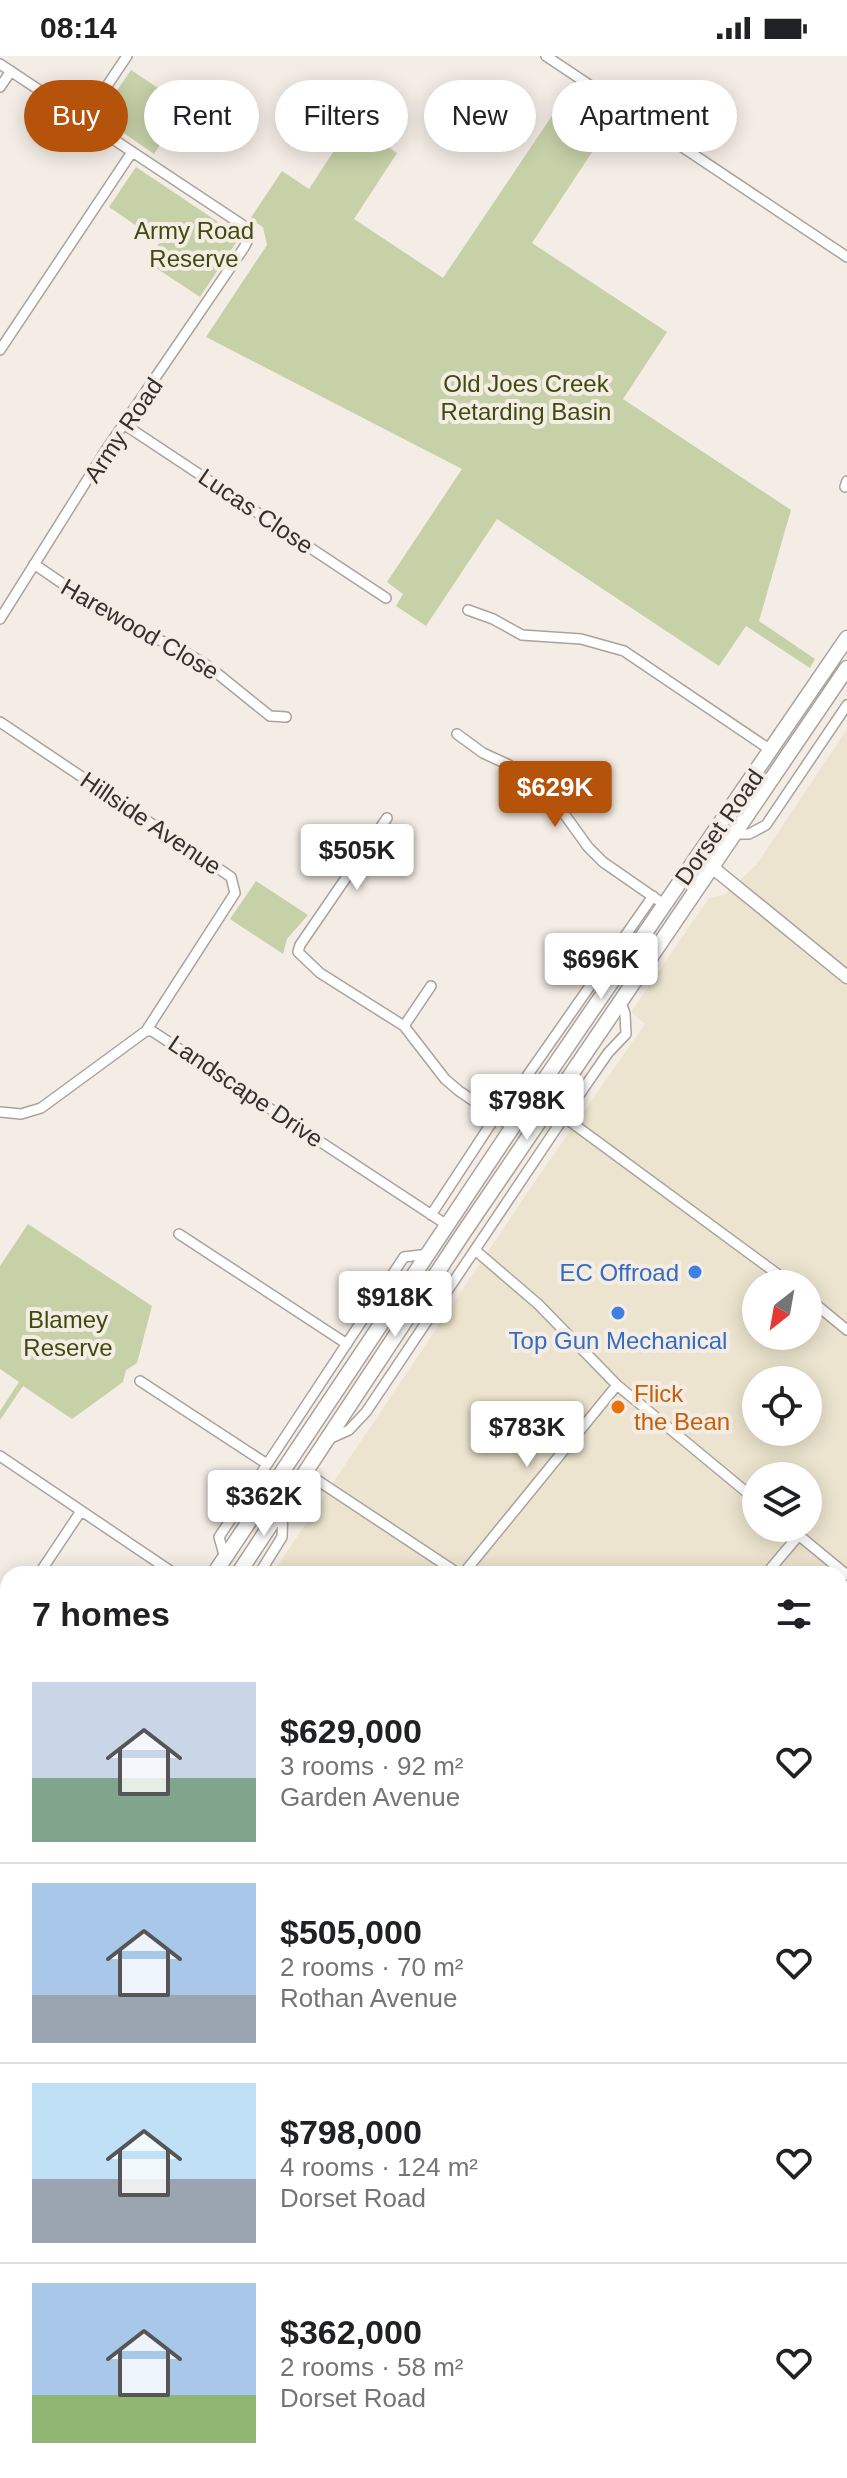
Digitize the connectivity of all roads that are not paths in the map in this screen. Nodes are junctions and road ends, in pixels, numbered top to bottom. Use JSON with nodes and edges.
{"nodes":[{"id":1,"x":127,"y":56,"type":"edge"},
{"id":2,"x":546,"y":56,"type":"edge"},
{"id":3,"x":0,"y":64,"type":"edge"},
{"id":4,"x":11,"y":71,"type":"junction"},
{"id":5,"x":24,"y":80,"type":"edge"},
{"id":6,"x":111,"y":80,"type":"edge"},
{"id":7,"x":0,"y":87,"type":"edge"},
{"id":8,"x":128,"y":149,"type":"edge"},
{"id":9,"x":132,"y":152,"type":"junction"},
{"id":10,"x":847,"y":257,"type":"edge"},
{"id":11,"x":0,"y":350,"type":"edge"},
{"id":12,"x":125,"y":425,"type":"junction"},
{"id":13,"x":34,"y":564,"type":"junction"},
{"id":14,"x":386,"y":598,"type":"dead end"},
{"id":15,"x":468,"y":610,"type":"dead end"},
{"id":16,"x":1,"y":614,"type":"edge"},
{"id":17,"x":847,"y":638,"type":"edge"},
{"id":18,"x":847,"y":668,"type":"edge"},
{"id":19,"x":847,"y":705,"type":"edge"},
{"id":20,"x":286,"y":717,"type":"dead end"},
{"id":21,"x":0,"y":722,"type":"edge"},
{"id":22,"x":457,"y":734,"type":"dead end"},
{"id":23,"x":772,"y":751,"type":"junction"},
{"id":24,"x":387,"y":818,"type":"dead end"},
{"id":25,"x":736,"y":834,"type":"junction"},
{"id":26,"x":698,"y":857,"type":"junction"},
{"id":27,"x":712,"y":867,"type":"junction"},
{"id":28,"x":659,"y":900,"type":"junction"},
{"id":29,"x":847,"y":977,"type":"edge"},
{"id":30,"x":431,"y":986,"type":"dead end"},
{"id":31,"x":601,"y":998,"type":"junction"},
{"id":32,"x":621,"y":1002,"type":"junction"},
{"id":33,"x":404,"y":1026,"type":"junction"},
{"id":34,"x":146,"y":1031,"type":"junction"},
{"id":35,"x":530,"y":1101,"type":"junction"},
{"id":36,"x":0,"y":1112,"type":"edge"},
{"id":37,"x":496,"y":1116,"type":"junction"},
{"id":38,"x":564,"y":1117,"type":"junction"},
{"id":39,"x":512,"y":1127,"type":"junction"},
{"id":40,"x":431,"y":1215,"type":"junction"},
{"id":41,"x":447,"y":1225,"type":"junction"},
{"id":42,"x":179,"y":1234,"type":"dead end"},
{"id":43,"x":462,"y":1235,"type":"junction"},
{"id":44,"x":475,"y":1250,"type":"junction"},
{"id":45,"x":429,"y":1254,"type":"junction"},
{"id":46,"x":772,"y":1270,"type":"edge"},
{"id":47,"x":822,"y":1309,"type":"edge"},
{"id":48,"x":847,"y":1330,"type":"edge"},
{"id":49,"x":347,"y":1344,"type":"junction"},
{"id":50,"x":334,"y":1364,"type":"junction"},
{"id":51,"x":140,"y":1381,"type":"dead end"},
{"id":52,"x":617,"y":1385,"type":"junction"},
{"id":53,"x":330,"y":1401,"type":"junction"},
{"id":54,"x":326,"y":1440,"type":"junction"},
{"id":55,"x":0,"y":1456,"type":"edge"},
{"id":56,"x":267,"y":1464,"type":"junction"},
{"id":57,"x":305,"y":1472,"type":"junction"},
{"id":58,"x":742,"y":1488,"type":"edge"},
{"id":59,"x":283,"y":1505,"type":"junction"},
{"id":60,"x":81,"y":1511,"type":"junction"},
{"id":61,"x":788,"y":1542,"type":"edge"},
{"id":62,"x":807,"y":1542,"type":"edge"},
{"id":63,"x":225,"y":1558,"type":"junction"},
{"id":64,"x":44,"y":1566,"type":"edge"},
{"id":65,"x":163,"y":1566,"type":"edge"},
{"id":66,"x":220,"y":1566,"type":"edge"},
{"id":67,"x":243,"y":1566,"type":"edge"},
{"id":68,"x":264,"y":1566,"type":"edge"},
{"id":69,"x":449,"y":1566,"type":"edge"},
{"id":70,"x":468,"y":1566,"type":"edge"},
{"id":71,"x":772,"y":1566,"type":"edge"},
{"id":72,"x":836,"y":1566,"type":"edge"}],
"edges":[{"from":1,"to":6,"type":"street"},
{"from":2,"to":10,"type":"street"},
{"from":3,"to":4,"type":"street"},
{"from":4,"to":5,"type":"street"},
{"from":4,"to":7,"type":"street"},
{"from":8,"to":9,"type":"street"},
{"from":9,"to":11,"type":"street"},
{"from":9,"to":12,"type":"street","name":"Army Road"},
{"from":12,"to":13,"type":"street","name":"Army Road"},
{"from":12,"to":14,"type":"street","name":"Lucas Close"},
{"from":13,"to":16,"type":"street","name":"Army Road"},
{"from":13,"to":20,"type":"street","name":"Harewood Close"},
{"from":15,"to":23,"type":"street"},
{"from":17,"to":23,"type":"main road","name":"Dorset Road"},
{"from":18,"to":25,"type":"main road","name":"Dorset Road"},
{"from":19,"to":25,"type":"street"},
{"from":21,"to":34,"type":"street","name":"Hillside Avenue"},
{"from":22,"to":28,"type":"street"},
{"from":23,"to":26,"type":"main road","name":"Dorset Road"},
{"from":24,"to":33,"type":"street"},
{"from":25,"to":27,"type":"main road","name":"Dorset Road"},
{"from":26,"to":27,"type":"main road"},
{"from":26,"to":28,"type":"main road","name":"Dorset Road"},
{"from":27,"to":29,"type":"main road"},
{"from":27,"to":32,"type":"main road","name":"Dorset Road"},
{"from":28,"to":31,"type":"main road","name":"Dorset Road"},
{"from":28,"to":35,"type":"street"},
{"from":30,"to":33,"type":"street"},
{"from":31,"to":32,"type":"main road"},
{"from":31,"to":35,"type":"main road","name":"Dorset Road"},
{"from":32,"to":38,"type":"street"},
{"from":32,"to":43,"type":"main road","name":"Dorset Road"},
{"from":33,"to":37,"type":"street"},
{"from":34,"to":36,"type":"street","name":"Landscape Drive"},
{"from":34,"to":40,"type":"street","name":"Landscape Drive"},
{"from":35,"to":39,"type":"main road","name":"Dorset Road"},
{"from":37,"to":39,"type":"street"},
{"from":37,"to":40,"type":"street"},
{"from":38,"to":44,"type":"street"},
{"from":38,"to":46,"type":"street"},
{"from":39,"to":41,"type":"main road","name":"Dorset Road"},
{"from":40,"to":41,"type":"street","name":"Landscape Drive"},
{"from":41,"to":43,"type":"main road"},
{"from":41,"to":45,"type":"main road","name":"Dorset Road"},
{"from":42,"to":49,"type":"street"},
{"from":43,"to":54,"type":"main road","name":"Dorset Road"},
{"from":44,"to":52,"type":"street"},
{"from":44,"to":54,"type":"street"},
{"from":45,"to":49,"type":"street"},
{"from":45,"to":53,"type":"main road","name":"Dorset Road"},
{"from":47,"to":48,"type":"street"},
{"from":49,"to":50,"type":"street"},
{"from":50,"to":53,"type":"street"},
{"from":50,"to":56,"type":"street"},
{"from":51,"to":56,"type":"street"},
{"from":52,"to":58,"type":"street"},
{"from":52,"to":70,"type":"street"},
{"from":53,"to":63,"type":"main road","name":"Dorset Road"},
{"from":54,"to":57,"type":"main road","name":"Dorset Road"},
{"from":55,"to":60,"type":"street"},
{"from":56,"to":63,"type":"street"},
{"from":57,"to":59,"type":"main road","name":"Dorset Road"},
{"from":57,"to":69,"type":"street"},
{"from":59,"to":67,"type":"main road","name":"Dorset Road"},
{"from":59,"to":68,"type":"street"},
{"from":60,"to":64,"type":"street"},
{"from":60,"to":65,"type":"street"},
{"from":61,"to":71,"type":"street"},
{"from":62,"to":72,"type":"street"},
{"from":63,"to":66,"type":"main road","name":"Dorset Road"}]}
